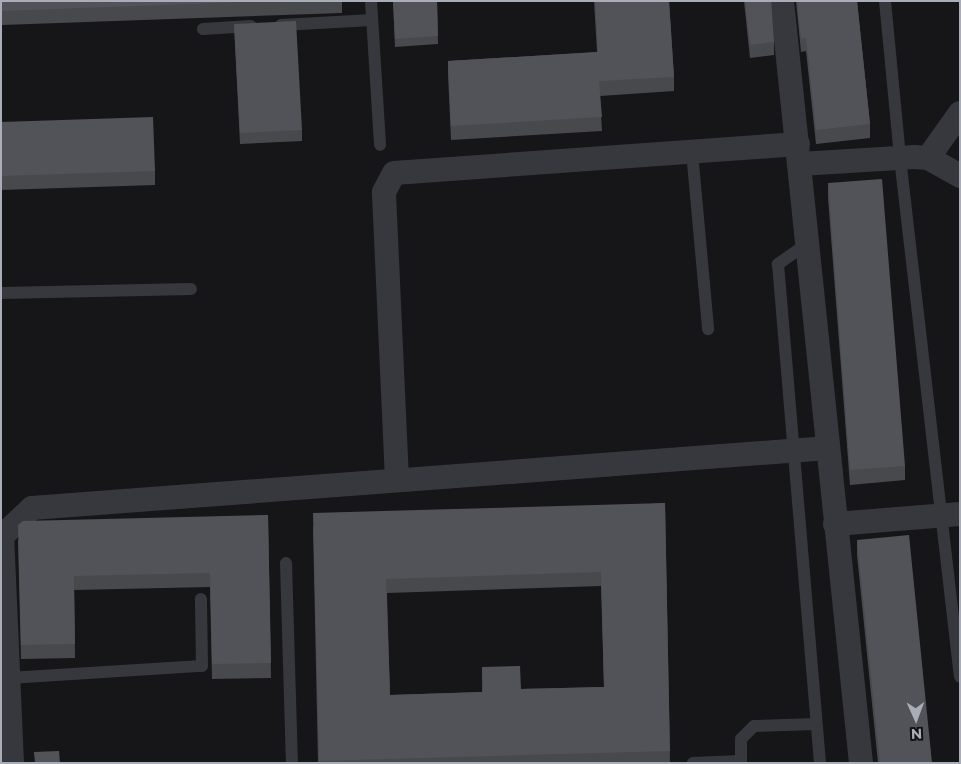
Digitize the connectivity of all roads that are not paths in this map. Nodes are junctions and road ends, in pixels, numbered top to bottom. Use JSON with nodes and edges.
{"nodes":[{"id":1,"x":371,"y":1,"type":"edge"},
{"id":2,"x":782,"y":1,"type":"edge"},
{"id":3,"x":885,"y":1,"type":"edge"},
{"id":4,"x":372,"y":20,"type":"junction"},
{"id":5,"x":204,"y":29,"type":"dead end"},
{"id":6,"x":960,"y":113,"type":"edge"},
{"id":7,"x":380,"y":145,"type":"dead end"},
{"id":8,"x":692,"y":152,"type":"junction"},
{"id":9,"x":799,"y":154,"type":"junction"},
{"id":10,"x":900,"y":158,"type":"junction"},
{"id":11,"x":928,"y":158,"type":"junction"},
{"id":12,"x":960,"y":176,"type":"edge"},
{"id":13,"x":808,"y":242,"type":"junction"},
{"id":14,"x":191,"y":289,"type":"dead end"},
{"id":15,"x":1,"y":293,"type":"edge"},
{"id":16,"x":708,"y":329,"type":"dead end"},
{"id":17,"x":828,"y":448,"type":"junction"},
{"id":18,"x":794,"y":450,"type":"junction"},
{"id":19,"x":397,"y":480,"type":"junction"},
{"id":20,"x":951,"y":515,"type":"edge"},
{"id":21,"x":835,"y":524,"type":"junction"},
{"id":22,"x":286,"y":563,"type":"dead end"},
{"id":23,"x":201,"y":599,"type":"dead end"},
{"id":24,"x":960,"y":677,"type":"edge"},
{"id":25,"x":8,"y":678,"type":"junction"},
{"id":26,"x":816,"y":724,"type":"junction"},
{"id":27,"x":741,"y":762,"type":"edge"},
{"id":28,"x":12,"y":763,"type":"edge"},
{"id":29,"x":292,"y":763,"type":"edge"},
{"id":30,"x":693,"y":763,"type":"edge"},
{"id":31,"x":820,"y":763,"type":"edge"},
{"id":32,"x":861,"y":763,"type":"edge"}],
"edges":[{"from":1,"to":4,"type":"lane"},
{"from":2,"to":9,"type":"street"},
{"from":3,"to":10,"type":"lane"},
{"from":4,"to":5,"type":"lane"},
{"from":4,"to":7,"type":"lane"},
{"from":6,"to":11,"type":"street"},
{"from":8,"to":9,"type":"street"},
{"from":8,"to":16,"type":"lane"},
{"from":8,"to":19,"type":"street"},
{"from":9,"to":10,"type":"street"},
{"from":9,"to":13,"type":"street"},
{"from":10,"to":11,"type":"street"},
{"from":10,"to":20,"type":"lane"},
{"from":11,"to":12,"type":"street"},
{"from":13,"to":17,"type":"street"},
{"from":13,"to":18,"type":"lane"},
{"from":14,"to":15,"type":"lane"},
{"from":17,"to":18,"type":"street"},
{"from":17,"to":21,"type":"street"},
{"from":18,"to":19,"type":"street"},
{"from":18,"to":26,"type":"lane"},
{"from":19,"to":25,"type":"street"},
{"from":20,"to":21,"type":"street"},
{"from":20,"to":24,"type":"lane"},
{"from":21,"to":32,"type":"street"},
{"from":22,"to":29,"type":"lane"},
{"from":23,"to":25,"type":"lane"},
{"from":25,"to":28,"type":"street"},
{"from":26,"to":27,"type":"lane"},
{"from":26,"to":31,"type":"lane"},
{"from":27,"to":30,"type":"lane"}]}
